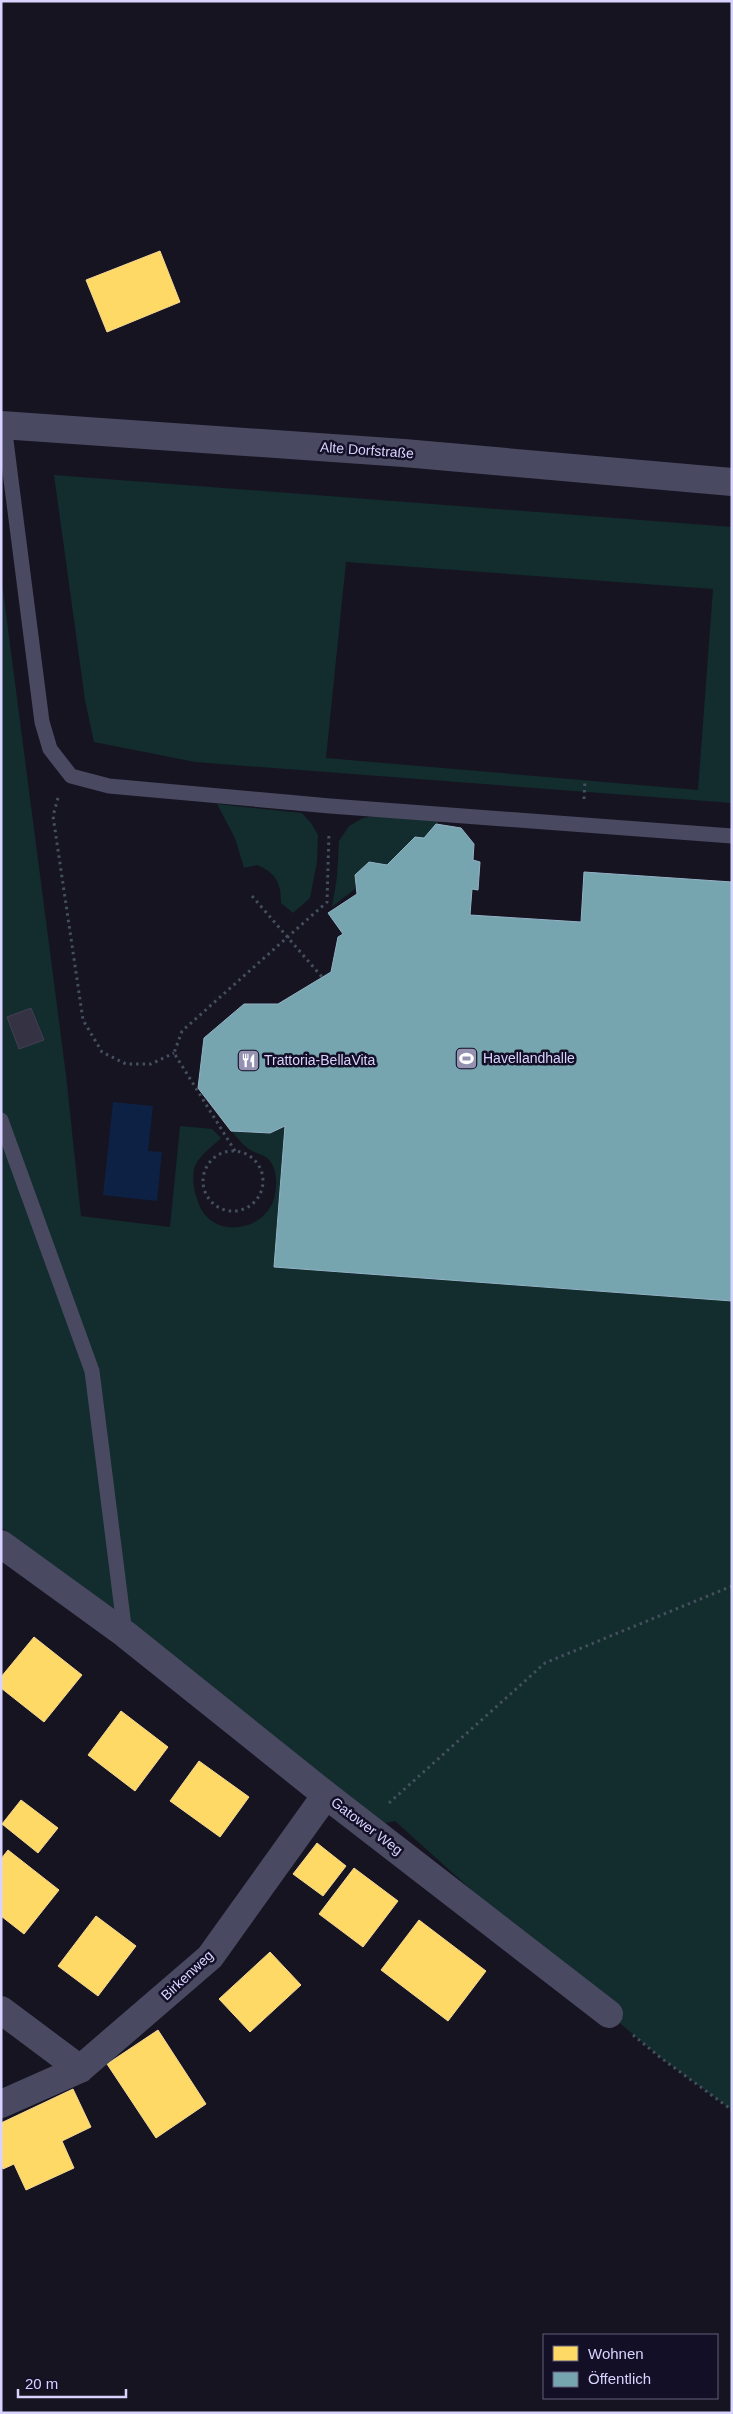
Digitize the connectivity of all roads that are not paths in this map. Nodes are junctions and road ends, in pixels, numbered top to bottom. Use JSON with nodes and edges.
{"nodes":[{"id":1,"x":2,"y":425,"type":"edge"},
{"id":2,"x":732,"y":482,"type":"edge"},
{"id":3,"x":732,"y":836,"type":"edge"},
{"id":4,"x":1,"y":1120,"type":"edge"},
{"id":5,"x":1,"y":1544,"type":"edge"},
{"id":6,"x":125,"y":1634,"type":"junction"},
{"id":7,"x":326,"y":1795,"type":"junction"},
{"id":8,"x":1,"y":2010,"type":"edge"},
{"id":9,"x":608,"y":2014,"type":"road end"},
{"id":10,"x":80,"y":2069,"type":"junction"},
{"id":11,"x":1,"y":2104,"type":"edge"}],
"edges":[{"from":1,"to":2,"type":"street","name":"Alte Dorfstraße"},
{"from":1,"to":3,"type":"lane"},
{"from":4,"to":6,"type":"lane"},
{"from":5,"to":6,"type":"street","name":"Gatower Weg"},
{"from":6,"to":7,"type":"street","name":"Gatower Weg"},
{"from":7,"to":9,"type":"street","name":"Gatower Weg"},
{"from":7,"to":10,"type":"street","name":"Birkenweg"},
{"from":8,"to":10,"type":"street"},
{"from":10,"to":11,"type":"street","name":"Birkenweg"}]}
